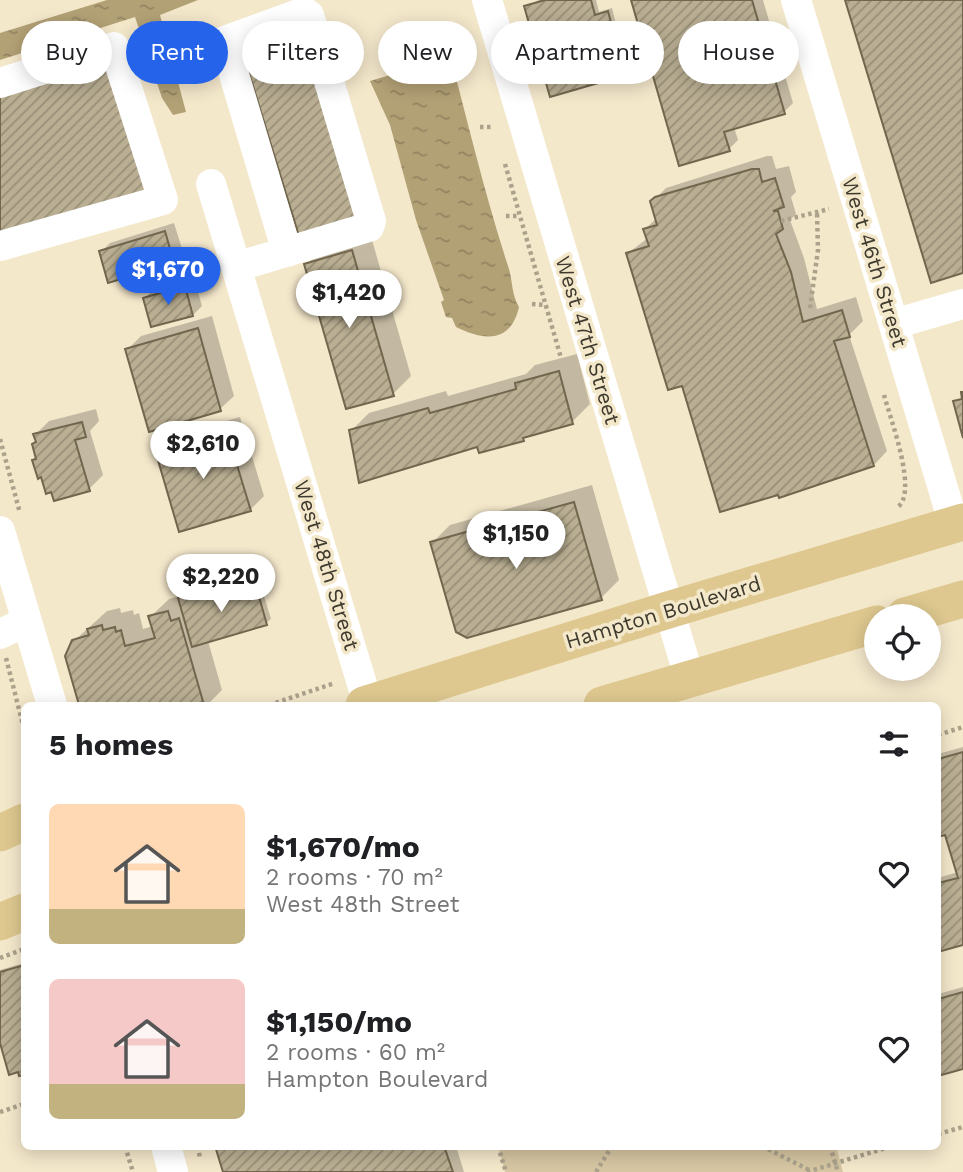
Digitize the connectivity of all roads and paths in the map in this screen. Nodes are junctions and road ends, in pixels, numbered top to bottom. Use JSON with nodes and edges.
{"nodes":[{"id":1,"x":486,"y":0,"type":"edge"},
{"id":2,"x":796,"y":0,"type":"edge"},
{"id":3,"x":0,"y":83,"type":"edge"},
{"id":4,"x":490,"y":114,"type":"dead end"},
{"id":5,"x":480,"y":127,"type":"dead end"},
{"id":6,"x":494,"y":127,"type":"junction"},
{"id":7,"x":498,"y":139,"type":"dead end"},
{"id":8,"x":501,"y":152,"type":"dead end"},
{"id":9,"x":211,"y":184,"type":"dead end"},
{"id":10,"x":827,"y":201,"type":"dead end"},
{"id":11,"x":829,"y":209,"type":"junction"},
{"id":12,"x":817,"y":212,"type":"junction"},
{"id":13,"x":506,"y":216,"type":"dead end"},
{"id":14,"x":520,"y":216,"type":"junction"},
{"id":15,"x":781,"y":221,"type":"dead end"},
{"id":16,"x":833,"y":221,"type":"dead end"},
{"id":17,"x":0,"y":246,"type":"edge"},
{"id":18,"x":287,"y":252,"type":"junction"},
{"id":19,"x":236,"y":267,"type":"junction"},
{"id":20,"x":532,"y":304,"type":"dead end"},
{"id":21,"x":546,"y":305,"type":"junction"},
{"id":22,"x":952,"y":307,"type":"edge"},
{"id":23,"x":810,"y":308,"type":"dead end"},
{"id":24,"x":894,"y":324,"type":"junction"},
{"id":25,"x":963,"y":331,"type":"edge"},
{"id":26,"x":561,"y":358,"type":"dead end"},
{"id":27,"x":881,"y":387,"type":"dead end"},
{"id":28,"x":890,"y":509,"type":"dead end"},
{"id":29,"x":958,"y":524,"type":"edge"},
{"id":30,"x":0,"y":531,"type":"edge"},
{"id":31,"x":963,"y":599,"type":"edge"},
{"id":32,"x":941,"y":605,"type":"edge"},
{"id":33,"x":668,"y":610,"type":"junction"},
{"id":34,"x":864,"y":628,"type":"edge"},
{"id":35,"x":10,"y":635,"type":"edge"},
{"id":36,"x":690,"y":680,"type":"junction"},
{"id":37,"x":50,"y":702,"type":"edge"},
{"id":38,"x":365,"y":702,"type":"edge"},
{"id":39,"x":376,"y":702,"type":"edge"},
{"id":40,"x":613,"y":702,"type":"edge"},
{"id":41,"x":21,"y":709,"type":"edge"},
{"id":42,"x":963,"y":727,"type":"edge"},
{"id":43,"x":941,"y":734,"type":"edge"},
{"id":44,"x":21,"y":823,"type":"edge"},
{"id":45,"x":0,"y":833,"type":"edge"},
{"id":46,"x":21,"y":913,"type":"edge"},
{"id":47,"x":0,"y":922,"type":"edge"},
{"id":48,"x":21,"y":950,"type":"edge"},
{"id":49,"x":0,"y":958,"type":"edge"},
{"id":50,"x":21,"y":1105,"type":"edge"},
{"id":51,"x":0,"y":1112,"type":"edge"},
{"id":52,"x":963,"y":1127,"type":"edge"},
{"id":53,"x":941,"y":1132,"type":"edge"},
{"id":54,"x":126,"y":1150,"type":"edge"},
{"id":55,"x":167,"y":1150,"type":"edge"},
{"id":56,"x":499,"y":1150,"type":"edge"},
{"id":57,"x":609,"y":1150,"type":"edge"},
{"id":58,"x":769,"y":1150,"type":"edge"},
{"id":59,"x":831,"y":1150,"type":"edge"},
{"id":60,"x":878,"y":1150,"type":"edge"},
{"id":61,"x":835,"y":1162,"type":"junction"},
{"id":62,"x":133,"y":1172,"type":"edge"},
{"id":63,"x":173,"y":1172,"type":"edge"},
{"id":64,"x":506,"y":1172,"type":"edge"},
{"id":65,"x":596,"y":1172,"type":"edge"},
{"id":66,"x":810,"y":1172,"type":"edge"},
{"id":67,"x":838,"y":1172,"type":"edge"}],
"edges":[{"from":1,"to":33,"type":"street","name":"West 47th Street"},
{"from":2,"to":24,"type":"street","name":"West 46th Street"},
{"from":3,"to":17,"type":"street"},
{"from":4,"to":6,"type":"path"},
{"from":5,"to":6,"type":"path"},
{"from":6,"to":7,"type":"path"},
{"from":8,"to":14,"type":"path"},
{"from":9,"to":19,"type":"street","name":"West 48th Street"},
{"from":10,"to":11,"type":"path"},
{"from":11,"to":12,"type":"path"},
{"from":11,"to":16,"type":"path"},
{"from":12,"to":15,"type":"path"},
{"from":12,"to":23,"type":"path"},
{"from":13,"to":14,"type":"path"},
{"from":14,"to":21,"type":"path"},
{"from":18,"to":18,"type":"street"},
{"from":18,"to":19,"type":"street"},
{"from":19,"to":38,"type":"street","name":"West 48th Street"},
{"from":20,"to":21,"type":"path"},
{"from":21,"to":26,"type":"path"},
{"from":22,"to":24,"type":"street"},
{"from":22,"to":25,"type":"street"},
{"from":24,"to":29,"type":"street","name":"West 46th Street"},
{"from":27,"to":28,"type":"path"},
{"from":29,"to":33,"type":"main road","name":"Hampton Boulevard"},
{"from":30,"to":35,"type":"street"},
{"from":31,"to":32,"type":"main road"},
{"from":33,"to":36,"type":"street","name":"West 47th Street"},
{"from":33,"to":39,"type":"main road","name":"Hampton Boulevard"},
{"from":34,"to":36,"type":"main road"},
{"from":35,"to":37,"type":"street"},
{"from":35,"to":41,"type":"path"},
{"from":36,"to":40,"type":"main road"},
{"from":42,"to":43,"type":"path"},
{"from":44,"to":45,"type":"main road"},
{"from":46,"to":47,"type":"main road"},
{"from":48,"to":49,"type":"path"},
{"from":50,"to":51,"type":"path"},
{"from":52,"to":53,"type":"path"},
{"from":54,"to":62,"type":"path"},
{"from":55,"to":63,"type":"street"},
{"from":56,"to":64,"type":"path"},
{"from":57,"to":65,"type":"path"},
{"from":58,"to":66,"type":"path"},
{"from":59,"to":61,"type":"path"},
{"from":60,"to":61,"type":"path"},
{"from":61,"to":66,"type":"path"},
{"from":61,"to":67,"type":"path"}]}
